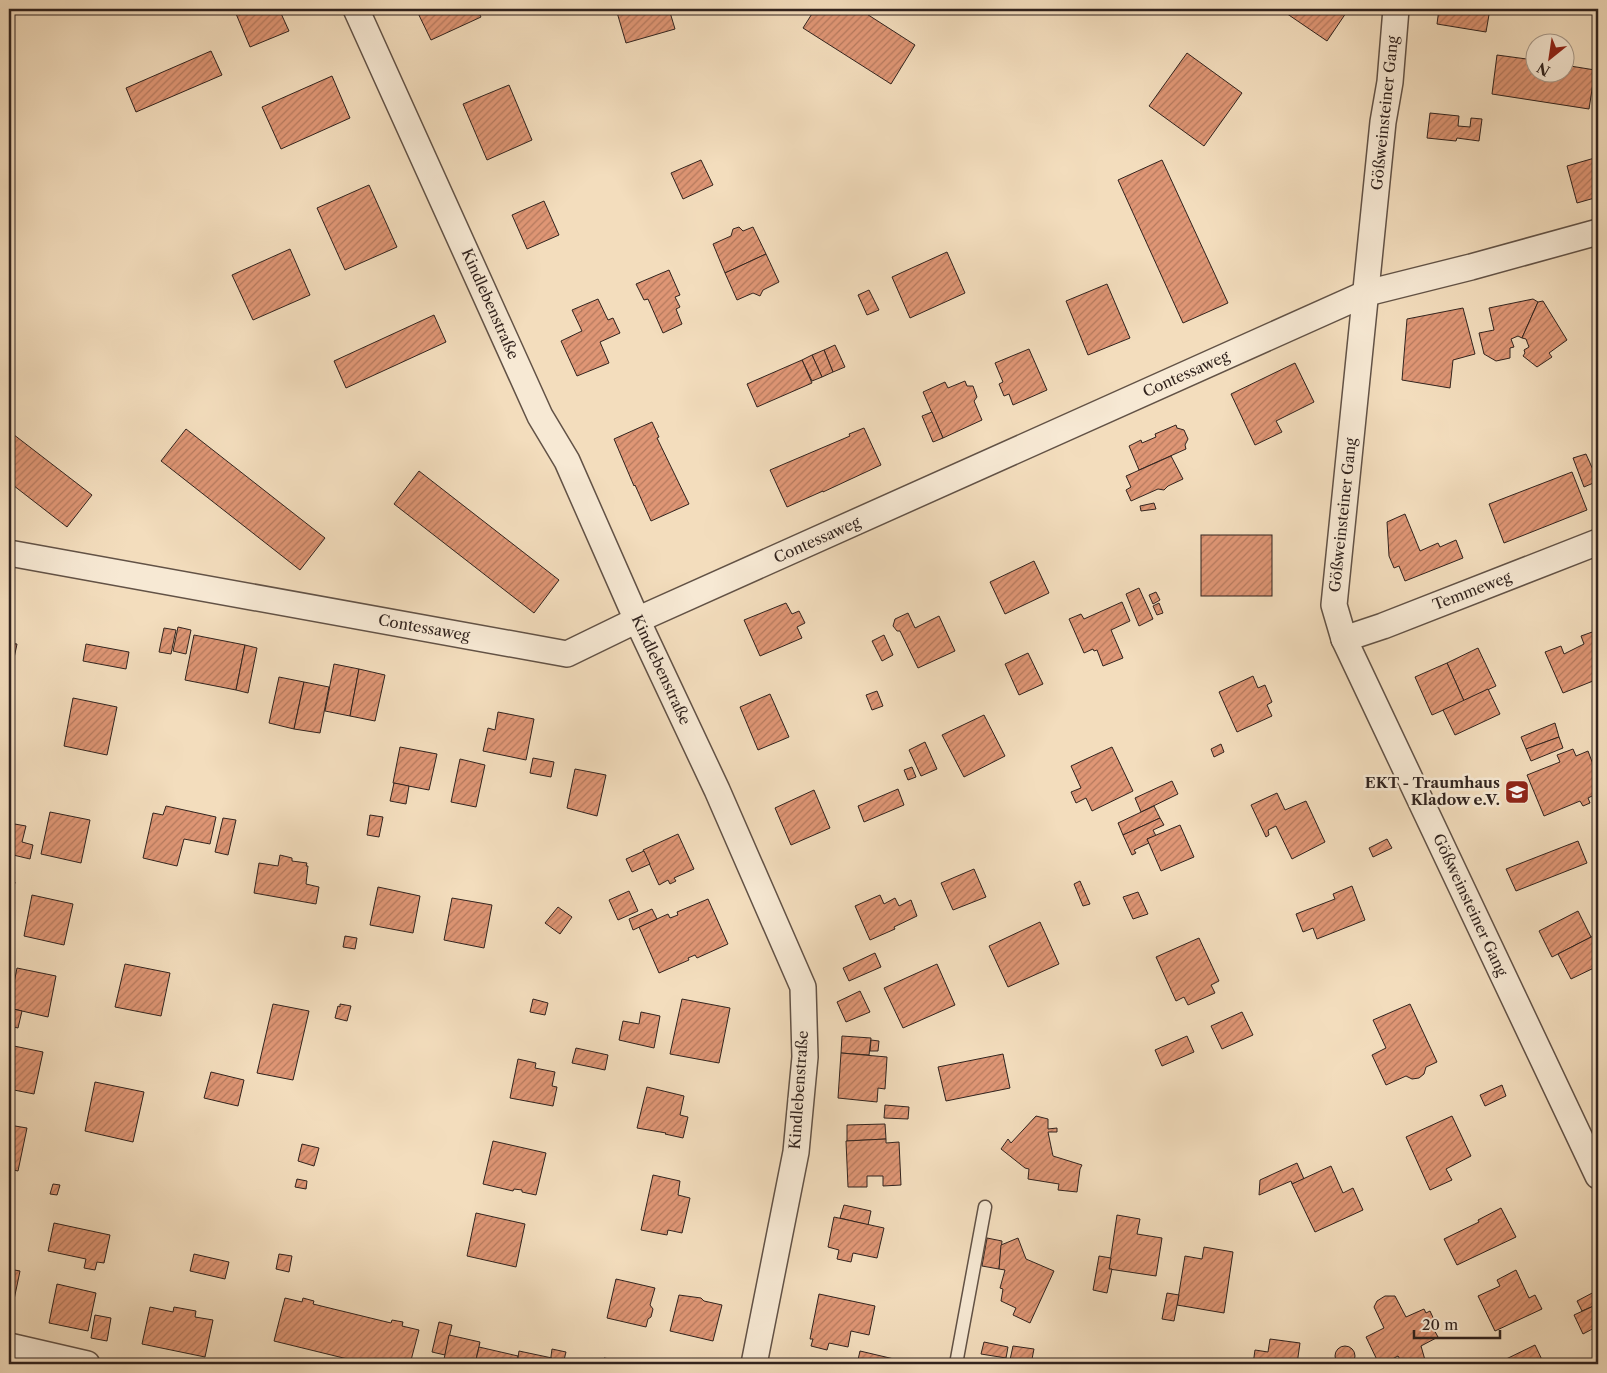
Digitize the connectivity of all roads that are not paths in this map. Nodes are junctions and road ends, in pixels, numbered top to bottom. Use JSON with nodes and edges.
{"nodes":[{"id":1,"x":356,"y":9,"type":"edge"},
{"id":2,"x":1396,"y":9,"type":"edge"},
{"id":3,"x":1598,"y":232,"type":"edge"},
{"id":4,"x":1367,"y":293,"type":"junction"},
{"id":5,"x":1598,"y":542,"type":"edge"},
{"id":6,"x":9,"y":553,"type":"edge"},
{"id":7,"x":638,"y":620,"type":"junction"},
{"id":8,"x":1344,"y":639,"type":"junction"},
{"id":9,"x":1598,"y":1176,"type":"edge"},
{"id":10,"x":985,"y":1207,"type":"dead end"},
{"id":11,"x":9,"y":1346,"type":"edge"},
{"id":12,"x":87,"y":1364,"type":"edge"},
{"id":13,"x":754,"y":1364,"type":"edge"},
{"id":14,"x":956,"y":1364,"type":"edge"}],
"edges":[{"from":1,"to":7,"type":"street","name":"Kindlebenstraße"},
{"from":2,"to":4,"type":"street","name":"Gößweinsteiner Gang"},
{"from":3,"to":4,"type":"street","name":"Contessaweg"},
{"from":4,"to":7,"type":"street","name":"Contessaweg"},
{"from":4,"to":8,"type":"street","name":"Gößweinsteiner Gang"},
{"from":5,"to":8,"type":"street","name":"Temmeweg"},
{"from":6,"to":7,"type":"street","name":"Contessaweg"},
{"from":7,"to":13,"type":"street","name":"Kindlebenstraße"},
{"from":8,"to":9,"type":"street","name":"Gößweinsteiner Gang"},
{"from":10,"to":14,"type":"lane"},
{"from":11,"to":12,"type":"street"}]}
